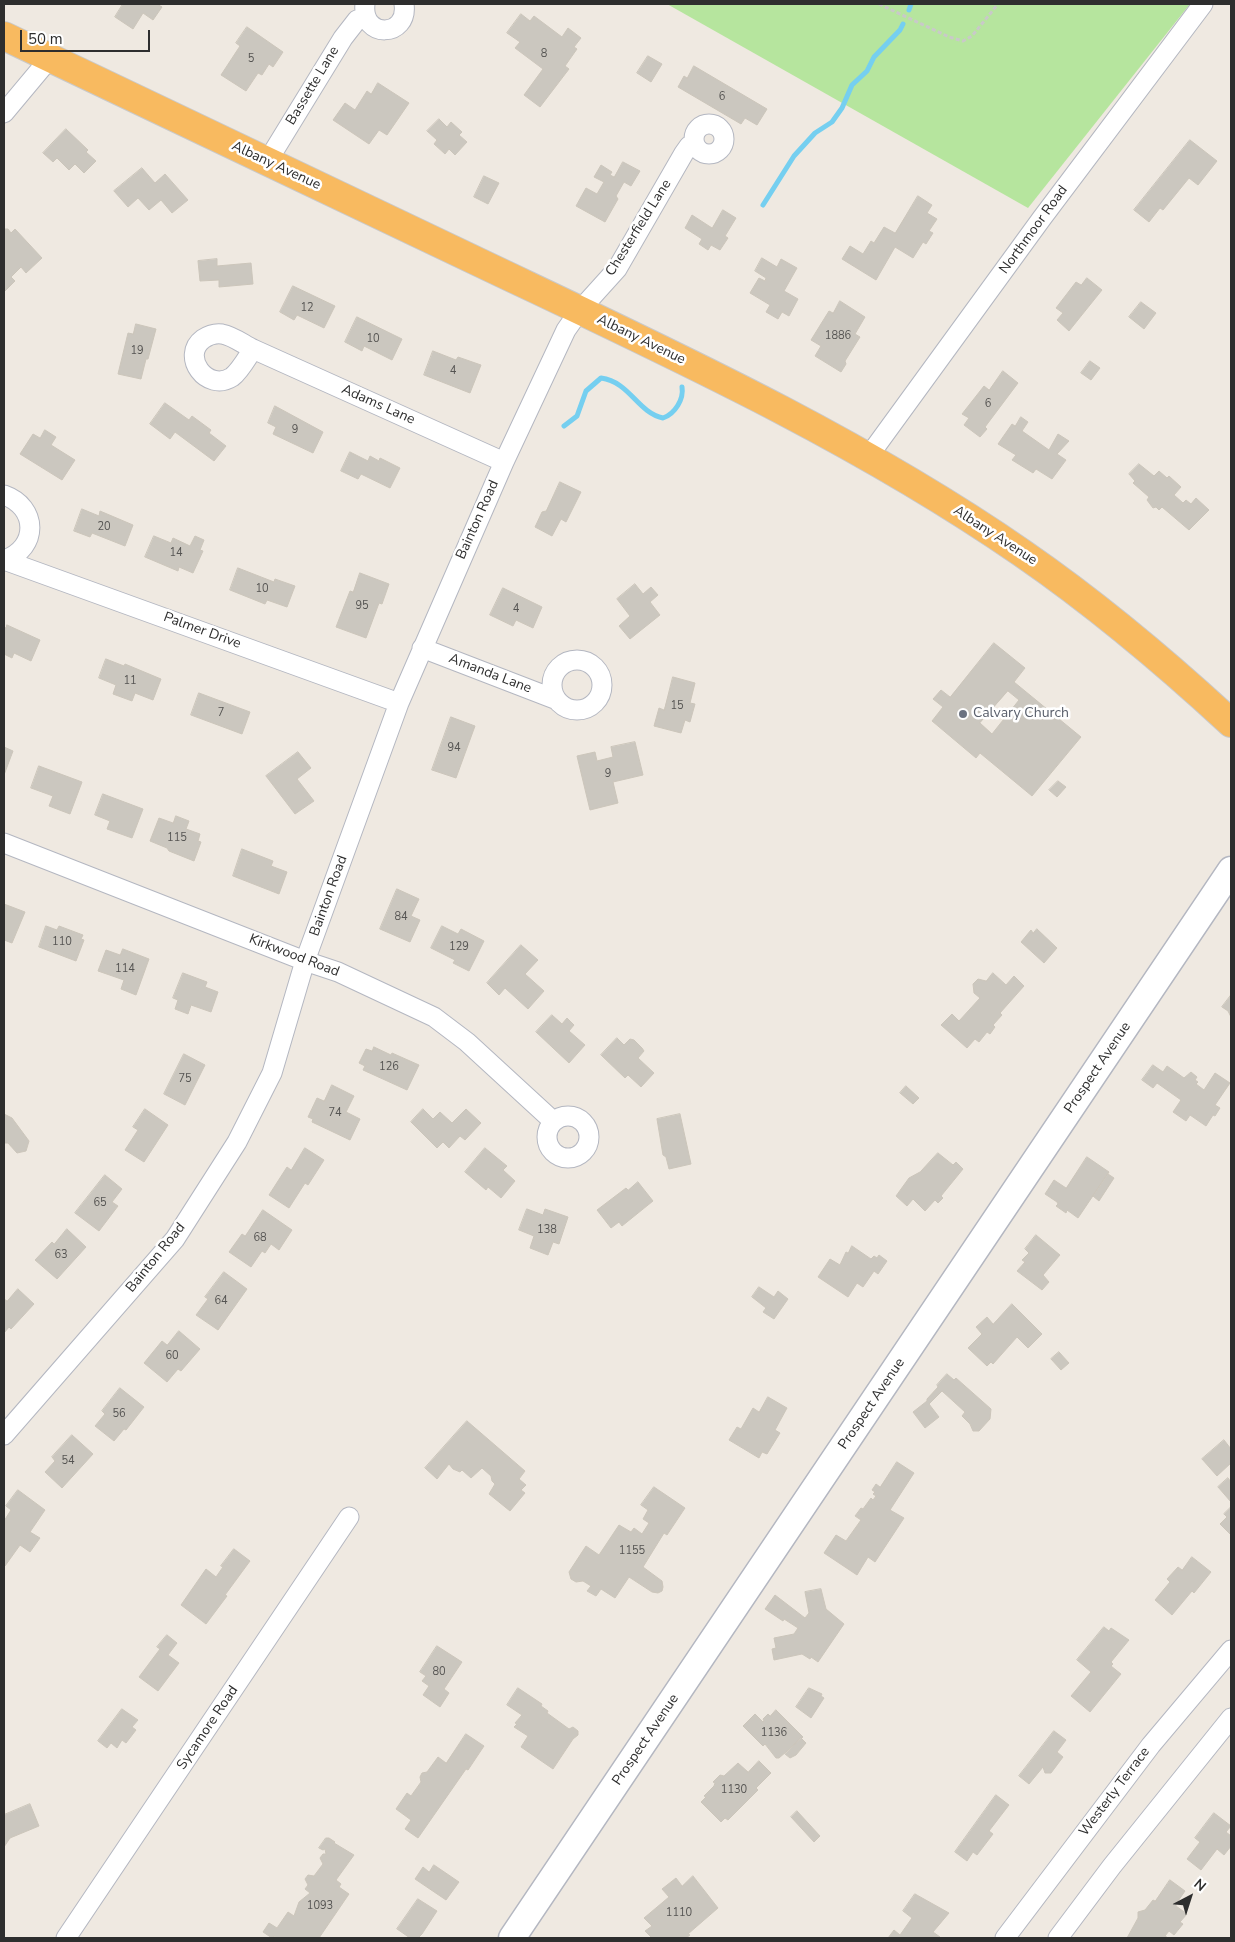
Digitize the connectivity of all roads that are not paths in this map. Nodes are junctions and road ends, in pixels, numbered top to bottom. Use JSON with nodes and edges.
{"nodes":[{"id":1,"x":404,"y":4,"type":"edge"},
{"id":2,"x":1203,"y":4,"type":"edge"},
{"id":3,"x":365,"y":11,"type":"edge"},
{"id":4,"x":4,"y":36,"type":"edge"},
{"id":5,"x":50,"y":58,"type":"junction"},
{"id":6,"x":4,"y":112,"type":"edge"},
{"id":7,"x":694,"y":144,"type":"dead end"},
{"id":8,"x":267,"y":162,"type":"junction"},
{"id":9,"x":580,"y":310,"type":"junction"},
{"id":10,"x":253,"y":349,"type":"dead end"},
{"id":11,"x":868,"y":457,"type":"junction"},
{"id":12,"x":504,"y":462,"type":"junction"},
{"id":13,"x":4,"y":495,"type":"edge"},
{"id":14,"x":4,"y":560,"type":"edge"},
{"id":15,"x":422,"y":648,"type":"junction"},
{"id":16,"x":556,"y":700,"type":"dead end"},
{"id":17,"x":399,"y":703,"type":"junction"},
{"id":18,"x":1231,"y":723,"type":"edge"},
{"id":19,"x":4,"y":843,"type":"edge"},
{"id":20,"x":1231,"y":870,"type":"edge"},
{"id":21,"x":305,"y":961,"type":"junction"},
{"id":22,"x":553,"y":1121,"type":"dead end"},
{"id":23,"x":4,"y":1435,"type":"edge"},
{"id":24,"x":349,"y":1517,"type":"dead end"},
{"id":25,"x":1231,"y":1650,"type":"edge"},
{"id":26,"x":1231,"y":1718,"type":"edge"},
{"id":27,"x":66,"y":1938,"type":"edge"},
{"id":28,"x":512,"y":1938,"type":"edge"},
{"id":29,"x":1005,"y":1938,"type":"edge"},
{"id":30,"x":1058,"y":1938,"type":"edge"}],
"edges":[{"from":1,"to":3,"type":"street","name":"Bassette Lane"},
{"from":2,"to":11,"type":"street","name":"Northmoor Road"},
{"from":3,"to":8,"type":"street","name":"Bassette Lane"},
{"from":4,"to":5,"type":"highway","name":"Albany Avenue"},
{"from":5,"to":6,"type":"street"},
{"from":5,"to":8,"type":"highway","name":"Albany Avenue"},
{"from":7,"to":9,"type":"street","name":"Chesterfield Lane"},
{"from":8,"to":9,"type":"highway","name":"Albany Avenue"},
{"from":9,"to":11,"type":"highway","name":"Albany Avenue"},
{"from":9,"to":12,"type":"street","name":"Bainton Road"},
{"from":10,"to":12,"type":"street","name":"Adams Lane"},
{"from":11,"to":18,"type":"highway","name":"Albany Avenue"},
{"from":12,"to":15,"type":"street","name":"Bainton Road"},
{"from":13,"to":14,"type":"street","name":"Palmer Drive"},
{"from":14,"to":17,"type":"street","name":"Palmer Drive"},
{"from":15,"to":16,"type":"street","name":"Amanda Lane"},
{"from":15,"to":17,"type":"street","name":"Bainton Road"},
{"from":17,"to":21,"type":"street","name":"Bainton Road"},
{"from":19,"to":21,"type":"street","name":"Kirkwood Road"},
{"from":20,"to":28,"type":"main road","name":"Prospect Avenue"},
{"from":21,"to":22,"type":"street","name":"Kirkwood Road"},
{"from":21,"to":23,"type":"street","name":"Bainton Road"},
{"from":24,"to":27,"type":"street","name":"Sycamore Road"},
{"from":25,"to":29,"type":"street","name":"Westerly Terrace"},
{"from":26,"to":30,"type":"street"}]}
